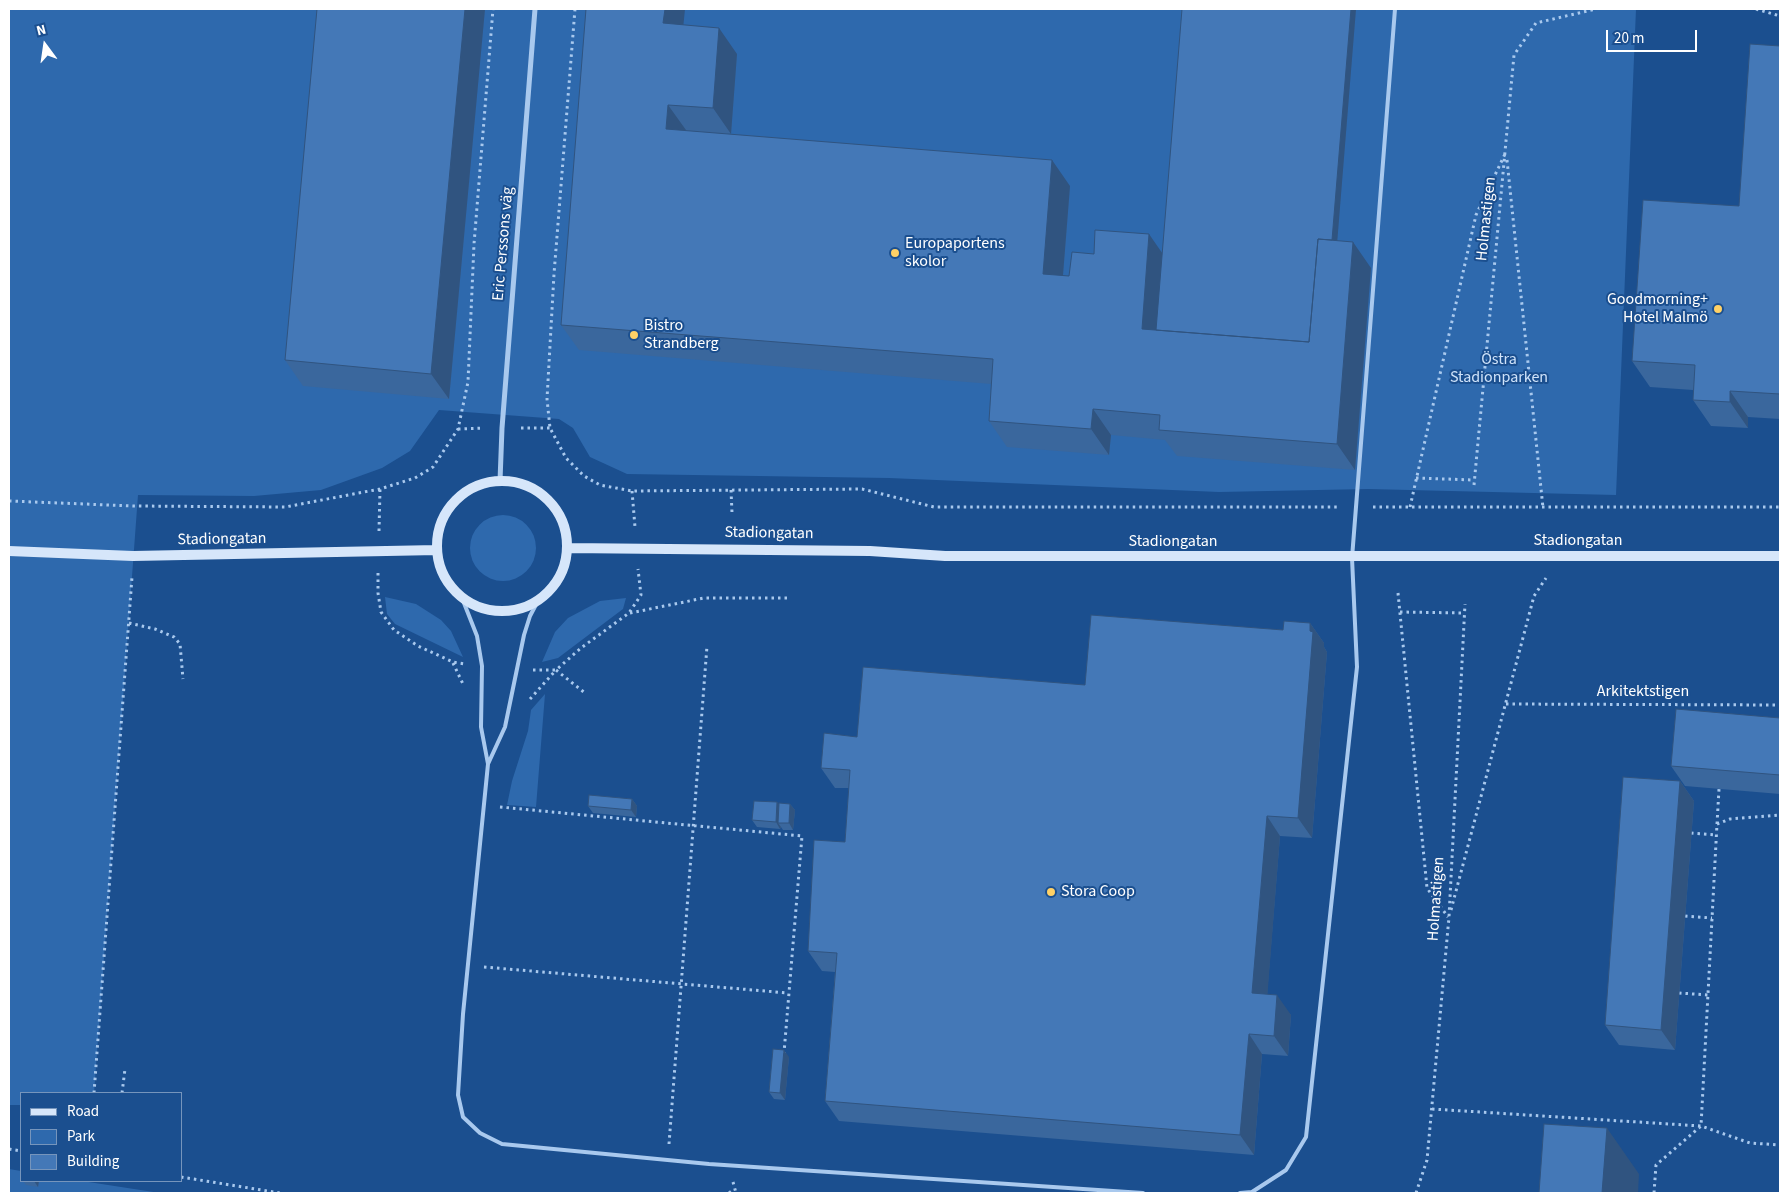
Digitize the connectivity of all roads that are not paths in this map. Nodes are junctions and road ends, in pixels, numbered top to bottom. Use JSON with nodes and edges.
{"nodes":[{"id":1,"x":535,"y":9,"type":"edge"},
{"id":2,"x":1395,"y":9,"type":"edge"},
{"id":3,"x":500,"y":481,"type":"junction"},
{"id":4,"x":567,"y":548,"type":"junction"},
{"id":5,"x":437,"y":550,"type":"junction"},
{"id":6,"x":9,"y":551,"type":"edge"},
{"id":7,"x":1780,"y":556,"type":"edge"},
{"id":8,"x":1352,"y":558,"type":"junction"},
{"id":9,"x":462,"y":598,"type":"junction"},
{"id":10,"x":539,"y":599,"type":"junction"},
{"id":11,"x":488,"y":764,"type":"junction"},
{"id":12,"x":1142,"y":1193,"type":"edge"},
{"id":13,"x":1240,"y":1193,"type":"edge"}],
"edges":[{"from":1,"to":3,"type":"street","name":"Eric Perssons väg"},
{"from":2,"to":8,"type":"lane"},
{"from":3,"to":4,"type":"main road"},
{"from":3,"to":5,"type":"main road"},
{"from":4,"to":8,"type":"main road","name":"Stadiongatan"},
{"from":4,"to":10,"type":"main road"},
{"from":5,"to":6,"type":"main road","name":"Stadiongatan"},
{"from":5,"to":9,"type":"main road"},
{"from":7,"to":8,"type":"main road","name":"Stadiongatan"},
{"from":8,"to":13,"type":"lane"},
{"from":9,"to":10,"type":"main road"},
{"from":9,"to":11,"type":"lane"},
{"from":10,"to":11,"type":"lane"},
{"from":11,"to":12,"type":"lane"}]}
